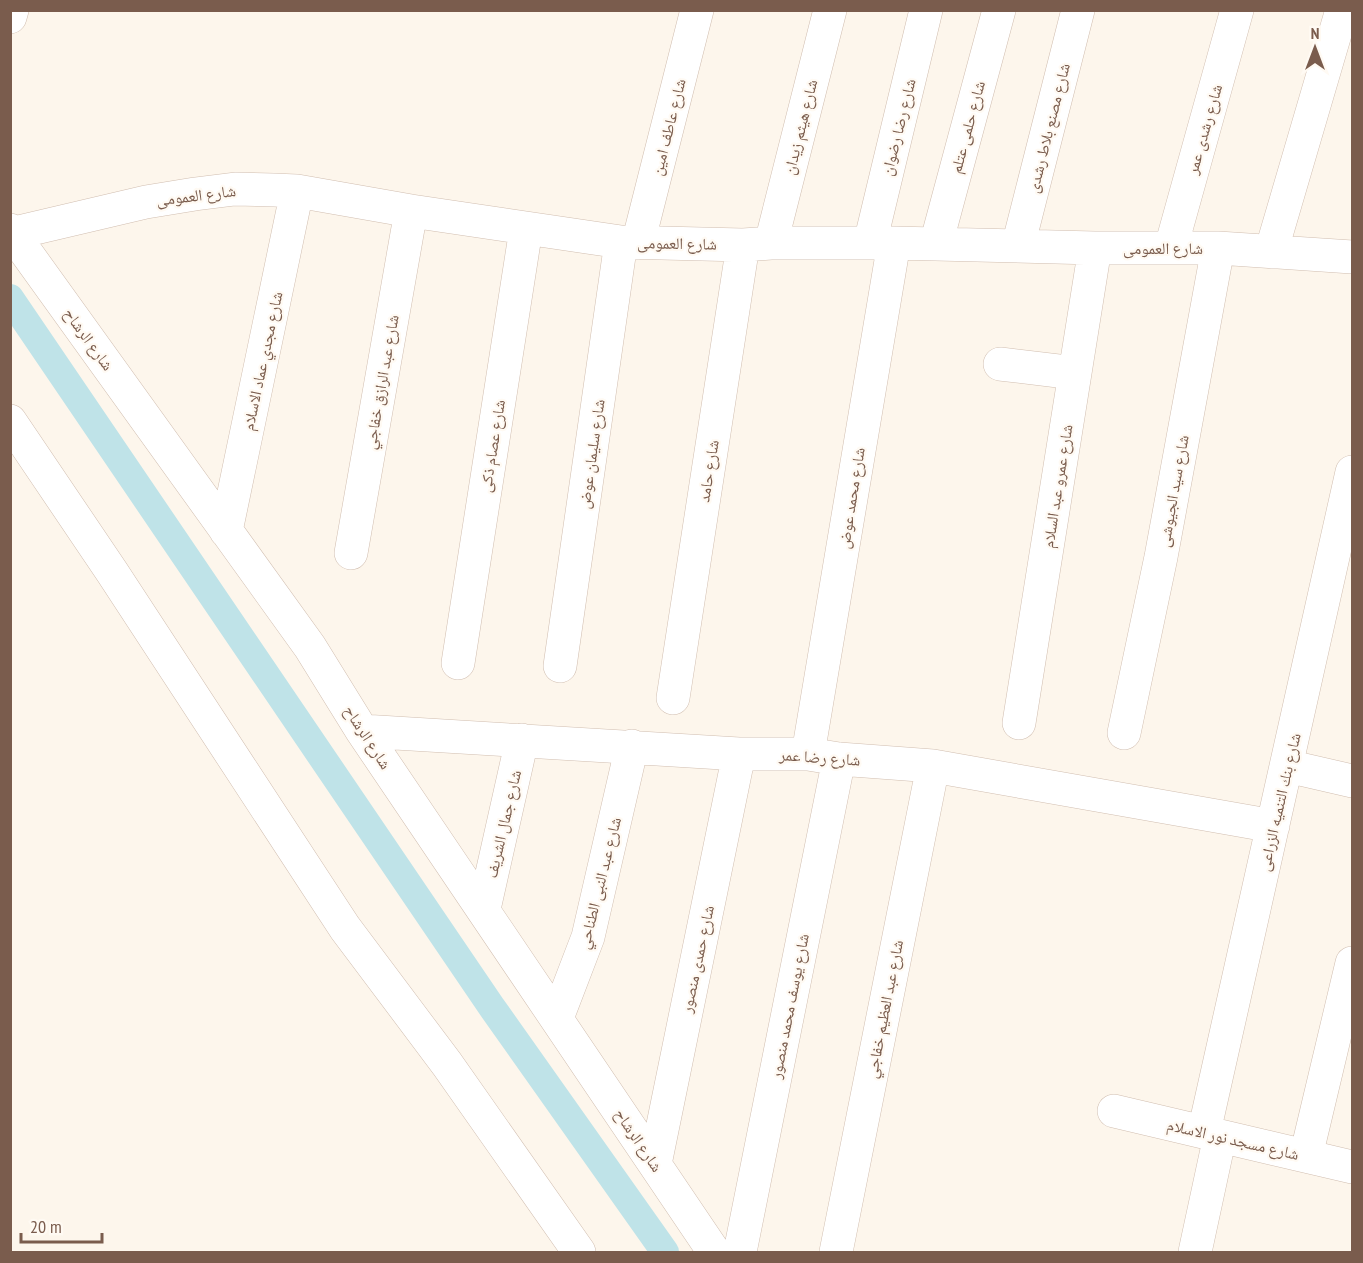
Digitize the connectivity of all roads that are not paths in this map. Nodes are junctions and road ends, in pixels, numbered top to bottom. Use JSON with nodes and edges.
{"nodes":[{"id":1,"x":12,"y":10,"type":"edge"},
{"id":2,"x":697,"y":10,"type":"edge"},
{"id":3,"x":830,"y":10,"type":"edge"},
{"id":4,"x":926,"y":10,"type":"edge"},
{"id":5,"x":999,"y":10,"type":"edge"},
{"id":6,"x":1078,"y":10,"type":"edge"},
{"id":7,"x":1237,"y":10,"type":"edge"},
{"id":8,"x":1342,"y":10,"type":"edge"},
{"id":9,"x":10,"y":16,"type":"edge"},
{"id":10,"x":297,"y":191,"type":"junction"},
{"id":11,"x":411,"y":211,"type":"junction"},
{"id":12,"x":526,"y":229,"type":"junction"},
{"id":13,"x":11,"y":232,"type":"edge"},
{"id":14,"x":630,"y":242,"type":"junction"},
{"id":15,"x":882,"y":243,"type":"junction"},
{"id":16,"x":757,"y":244,"type":"junction"},
{"id":17,"x":936,"y":244,"type":"junction"},
{"id":18,"x":1018,"y":246,"type":"junction"},
{"id":19,"x":1095,"y":248,"type":"junction"},
{"id":20,"x":1171,"y":248,"type":"junction"},
{"id":21,"x":1218,"y":248,"type":"junction"},
{"id":22,"x":1271,"y":252,"type":"junction"},
{"id":23,"x":1353,"y":257,"type":"edge"},
{"id":24,"x":1000,"y":364,"type":"dead end"},
{"id":25,"x":1075,"y":373,"type":"junction"},
{"id":26,"x":10,"y":421,"type":"edge"},
{"id":27,"x":1353,"y":472,"type":"edge"},
{"id":28,"x":226,"y":531,"type":"junction"},
{"id":29,"x":351,"y":553,"type":"dead end"},
{"id":30,"x":1340,"y":595,"type":"edge"},
{"id":31,"x":458,"y":663,"type":"dead end"},
{"id":32,"x":560,"y":666,"type":"dead end"},
{"id":33,"x":673,"y":698,"type":"dead end"},
{"id":34,"x":1019,"y":723,"type":"dead end"},
{"id":35,"x":362,"y":731,"type":"junction"},
{"id":36,"x":1124,"y":733,"type":"dead end"},
{"id":37,"x":522,"y":740,"type":"junction"},
{"id":38,"x":632,"y":746,"type":"junction"},
{"id":39,"x":739,"y":754,"type":"junction"},
{"id":40,"x":824,"y":757,"type":"junction"},
{"id":41,"x":933,"y":766,"type":"junction"},
{"id":42,"x":1287,"y":766,"type":"junction"},
{"id":43,"x":1353,"y":781,"type":"edge"},
{"id":44,"x":1273,"y":826,"type":"junction"},
{"id":45,"x":484,"y":909,"type":"junction"},
{"id":46,"x":1353,"y":963,"type":"edge"},
{"id":47,"x":557,"y":1018,"type":"junction"},
{"id":48,"x":1114,"y":1111,"type":"dead end"},
{"id":49,"x":1212,"y":1134,"type":"junction"},
{"id":50,"x":1306,"y":1156,"type":"junction"},
{"id":51,"x":655,"y":1164,"type":"junction"},
{"id":52,"x":1353,"y":1167,"type":"edge"},
{"id":53,"x":579,"y":1252,"type":"edge"},
{"id":54,"x":714,"y":1252,"type":"edge"},
{"id":55,"x":740,"y":1252,"type":"edge"},
{"id":56,"x":836,"y":1252,"type":"edge"},
{"id":57,"x":1195,"y":1252,"type":"edge"}],
"edges":[{"from":1,"to":9,"type":"street"},
{"from":2,"to":14,"type":"street","name":"شارع عاطف امين"},
{"from":3,"to":16,"type":"street","name":"شارع هيثم زيدان"},
{"from":4,"to":15,"type":"street","name":"شارع رضا رضوان"},
{"from":5,"to":17,"type":"street","name":"شارع حلمى عتلم"},
{"from":6,"to":18,"type":"street","name":"شارع مصنع بلاط رشدى"},
{"from":7,"to":20,"type":"street","name":"شارع رشدى عمر"},
{"from":8,"to":22,"type":"street"},
{"from":10,"to":11,"type":"street","name":"شارع العمومى"},
{"from":10,"to":13,"type":"street","name":"شارع العمومى"},
{"from":10,"to":28,"type":"street","name":"شارع مجدي عماد الاسلام"},
{"from":11,"to":12,"type":"street","name":"شارع العمومى"},
{"from":11,"to":29,"type":"street","name":"شارع عبد الرازق خفاجي"},
{"from":12,"to":14,"type":"street","name":"شارع العمومى"},
{"from":12,"to":31,"type":"street","name":"شارع عصام ذكى"},
{"from":13,"to":28,"type":"street","name":"شارع الرشاح"},
{"from":14,"to":16,"type":"street","name":"شارع العمومى"},
{"from":14,"to":32,"type":"street","name":"شارع سليمان عوض"},
{"from":15,"to":16,"type":"street","name":"شارع العمومى"},
{"from":15,"to":17,"type":"street","name":"شارع العمومى"},
{"from":15,"to":40,"type":"street","name":"شارع محمد عوض"},
{"from":16,"to":33,"type":"street","name":"شارع حامد"},
{"from":17,"to":18,"type":"street","name":"شارع العمومى"},
{"from":18,"to":19,"type":"street","name":"شارع العمومى"},
{"from":19,"to":20,"type":"street","name":"شارع العمومى"},
{"from":19,"to":25,"type":"street","name":"شارع عمرو عبد السلام"},
{"from":20,"to":21,"type":"street","name":"شارع العمومى"},
{"from":21,"to":22,"type":"street","name":"شارع العمومى"},
{"from":21,"to":36,"type":"street","name":"شارع سيد الجيوشى"},
{"from":22,"to":23,"type":"street","name":"شارع العمومى"},
{"from":24,"to":25,"type":"street"},
{"from":25,"to":34,"type":"street","name":"شارع عمرو عبد السلام"},
{"from":26,"to":53,"type":"street"},
{"from":27,"to":30,"type":"street","name":"شارع بنك التنميه الزراعى"},
{"from":28,"to":35,"type":"street","name":"شارع الرشاح"},
{"from":30,"to":42,"type":"street","name":"شارع بنك التنميه الزراعى"},
{"from":35,"to":37,"type":"street","name":"شارع رضا عمر"},
{"from":35,"to":45,"type":"street","name":"شارع الرشاح"},
{"from":37,"to":38,"type":"street","name":"شارع رضا عمر"},
{"from":37,"to":45,"type":"street","name":"شارع جمال الشريف"},
{"from":38,"to":39,"type":"street","name":"شارع رضا عمر"},
{"from":38,"to":47,"type":"street","name":"شارع عبد النبى الطناحي"},
{"from":39,"to":40,"type":"street","name":"شارع رضا عمر"},
{"from":39,"to":51,"type":"street","name":"شارع حمدى منصور"},
{"from":40,"to":41,"type":"street","name":"شارع رضا عمر"},
{"from":40,"to":55,"type":"street","name":"شارع يوسف محمد منصور"},
{"from":41,"to":44,"type":"street","name":"شارع رضا عمر"},
{"from":41,"to":56,"type":"street","name":"شارع عبد العظيم خفاجي"},
{"from":42,"to":43,"type":"street"},
{"from":42,"to":44,"type":"street","name":"شارع بنك التنميه الزراعى"},
{"from":44,"to":49,"type":"street","name":"شارع بنك التنميه الزراعى"},
{"from":45,"to":47,"type":"street","name":"شارع الرشاح"},
{"from":46,"to":50,"type":"street"},
{"from":47,"to":51,"type":"street","name":"شارع الرشاح"},
{"from":48,"to":49,"type":"street","name":"شارع مسجد نور الاسلام"},
{"from":49,"to":50,"type":"street","name":"شارع مسجد نور الاسلام"},
{"from":49,"to":57,"type":"street","name":"شارع بنك التنميه الزراعى"},
{"from":50,"to":52,"type":"street","name":"شارع مسجد نور الاسلام"},
{"from":51,"to":54,"type":"street","name":"شارع الرشاح"}]}
